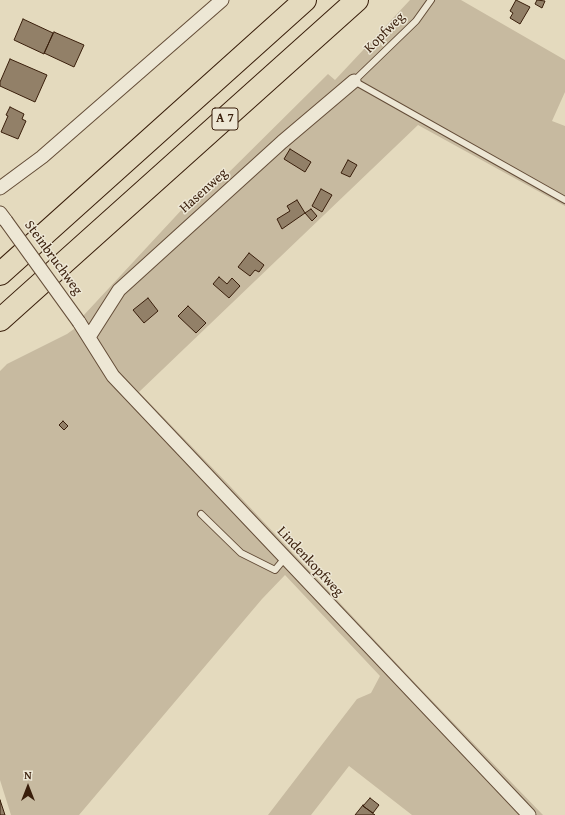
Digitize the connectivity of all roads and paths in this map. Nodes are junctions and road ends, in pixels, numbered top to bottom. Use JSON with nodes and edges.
{"nodes":[{"id":1,"x":222,"y":0,"type":"edge"},
{"id":2,"x":305,"y":0,"type":"edge"},
{"id":3,"x":357,"y":0,"type":"edge"},
{"id":4,"x":431,"y":0,"type":"edge"},
{"id":5,"x":354,"y":81,"type":"junction"},
{"id":6,"x":0,"y":188,"type":"edge"},
{"id":7,"x":565,"y":200,"type":"edge"},
{"id":8,"x":3,"y":217,"type":"edge"},
{"id":9,"x":0,"y":274,"type":"edge"},
{"id":10,"x":0,"y":320,"type":"edge"},
{"id":11,"x":79,"y":322,"type":"joint"},
{"id":12,"x":89,"y":337,"type":"junction"},
{"id":13,"x":201,"y":514,"type":"dead end"},
{"id":14,"x":285,"y":558,"type":"junction"},
{"id":15,"x":529,"y":815,"type":"edge"}],
"edges":[{"from":1,"to":6,"type":"street"},
{"from":2,"to":9,"type":"highway","number":"A 7"},
{"from":3,"to":10,"type":"highway","number":"A 7"},
{"from":4,"to":5,"type":"lane","name":"Kopfweg"},
{"from":5,"to":7,"type":"lane"},
{"from":5,"to":12,"type":"street","name":"Hasenweg"},
{"from":8,"to":11,"type":"street","name":"Steinbruchweg","bridge":true},
{"from":11,"to":12,"type":"street","name":"Lindenkopfweg"},
{"from":12,"to":14,"type":"street","name":"Lindenkopfweg"},
{"from":13,"to":14,"type":"lane"},
{"from":14,"to":15,"type":"street","name":"Lindenkopfweg"}]}
